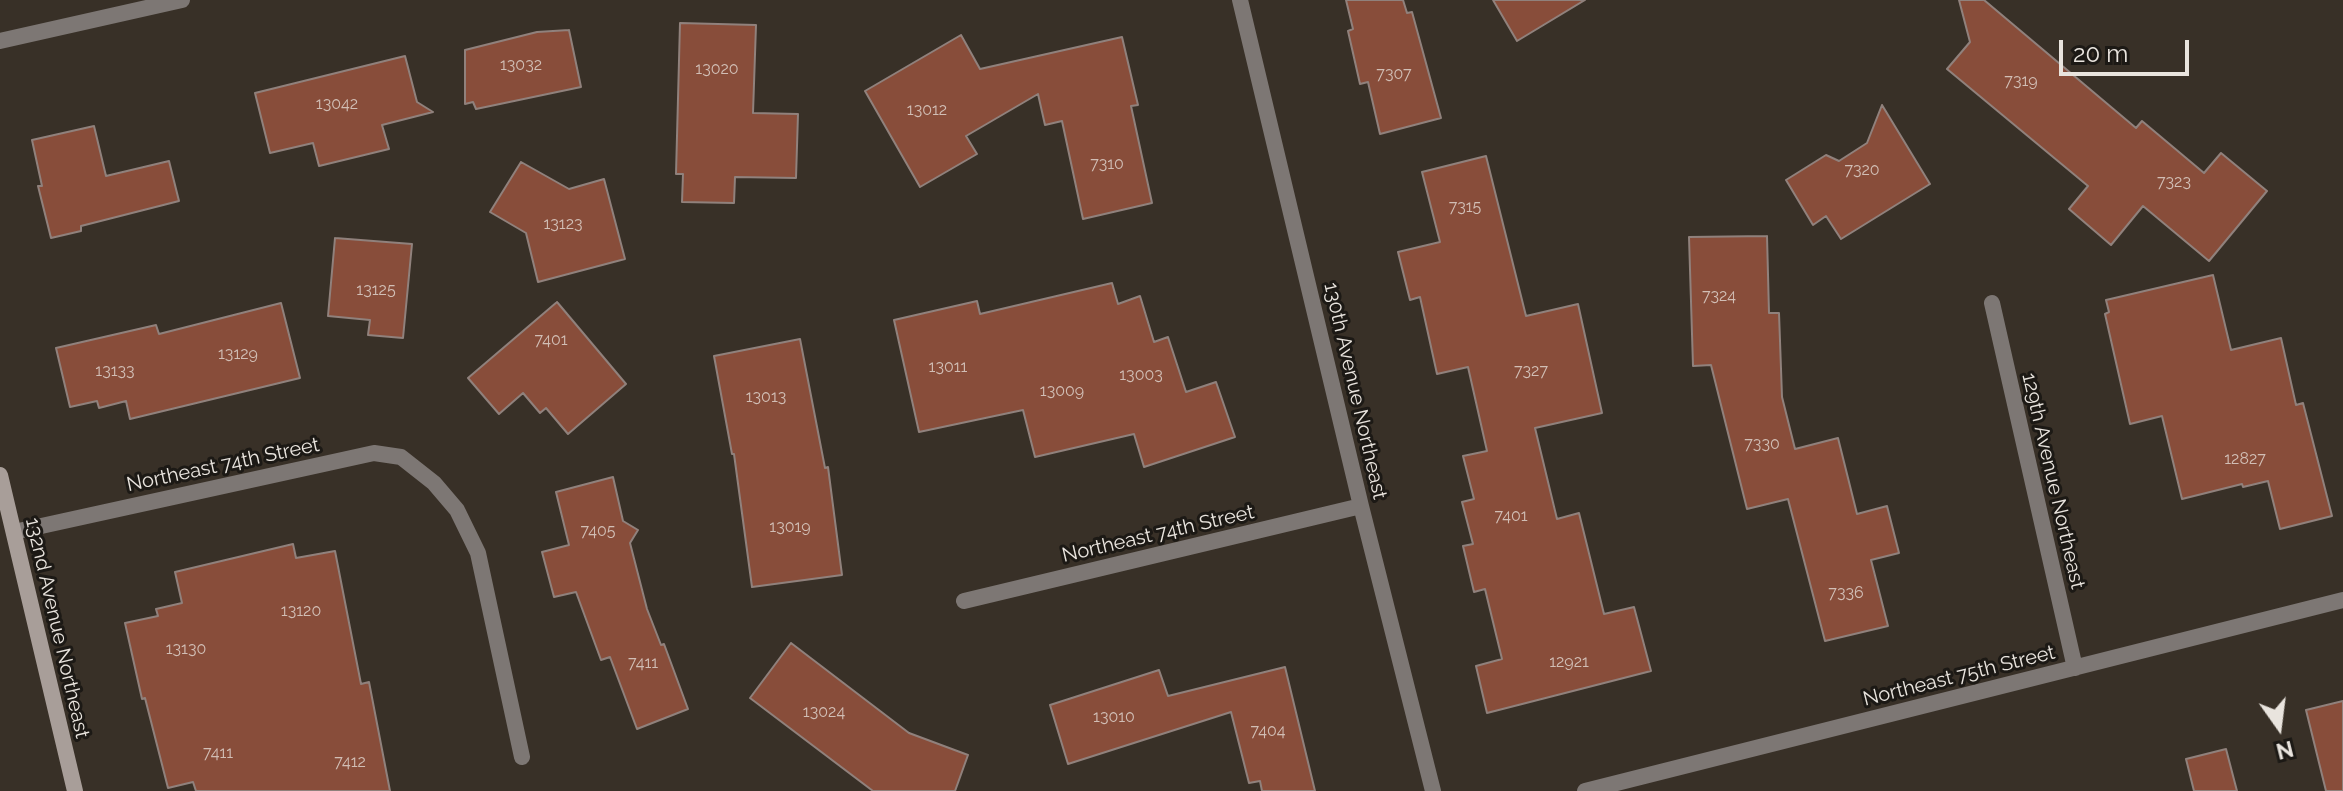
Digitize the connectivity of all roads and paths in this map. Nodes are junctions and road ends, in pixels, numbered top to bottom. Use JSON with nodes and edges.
{"nodes":[{"id":1,"x":182,"y":0,"type":"edge"},
{"id":2,"x":1240,"y":0,"type":"edge"},
{"id":3,"x":0,"y":41,"type":"edge"},
{"id":4,"x":1992,"y":303,"type":"dead end"},
{"id":5,"x":0,"y":475,"type":"edge"},
{"id":6,"x":1361,"y":506,"type":"junction"},
{"id":7,"x":14,"y":532,"type":"junction"},
{"id":8,"x":2343,"y":600,"type":"edge"},
{"id":9,"x":964,"y":601,"type":"dead end"},
{"id":10,"x":2075,"y":668,"type":"junction"},
{"id":11,"x":522,"y":757,"type":"dead end"},
{"id":12,"x":75,"y":791,"type":"edge"},
{"id":13,"x":1433,"y":791,"type":"edge"},
{"id":14,"x":1585,"y":791,"type":"edge"}],
"edges":[{"from":1,"to":3,"type":"street"},
{"from":2,"to":6,"type":"street","name":"130th Avenue Northeast"},
{"from":4,"to":10,"type":"street","name":"129th Avenue Northeast"},
{"from":5,"to":7,"type":"main road","name":"132nd Avenue Northeast"},
{"from":6,"to":9,"type":"street","name":"Northeast 74th Street"},
{"from":6,"to":13,"type":"street","name":"130th Avenue Northeast"},
{"from":7,"to":11,"type":"street","name":"Northeast 74th Street"},
{"from":7,"to":12,"type":"main road","name":"132nd Avenue Northeast"},
{"from":8,"to":10,"type":"street","name":"Northeast 75th Street"},
{"from":10,"to":14,"type":"street","name":"Northeast 75th Street"}]}
